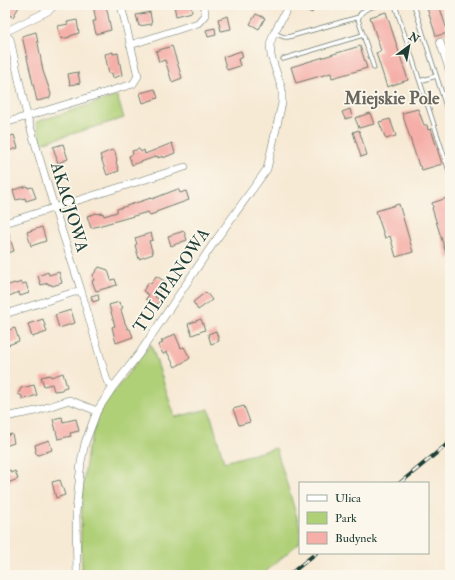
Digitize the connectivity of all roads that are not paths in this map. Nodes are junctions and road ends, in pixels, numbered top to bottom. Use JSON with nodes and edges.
{"nodes":[{"id":1,"x":54,"y":5,"type":"edge"},
{"id":2,"x":121,"y":5,"type":"edge"},
{"id":3,"x":204,"y":5,"type":"edge"},
{"id":4,"x":289,"y":5,"type":"edge"},
{"id":5,"x":378,"y":5,"type":"edge"},
{"id":6,"x":395,"y":5,"type":"edge"},
{"id":7,"x":414,"y":5,"type":"edge"},
{"id":8,"x":359,"y":17,"type":"junction"},
{"id":9,"x":5,"y":33,"type":"edge"},
{"id":10,"x":274,"y":33,"type":"junction"},
{"id":11,"x":363,"y":35,"type":"junction"},
{"id":12,"x":440,"y":42,"type":"dead end"},
{"id":13,"x":130,"y":45,"type":"junction"},
{"id":14,"x":283,"y":59,"type":"dead end"},
{"id":15,"x":374,"y":68,"type":"dead end"},
{"id":16,"x":450,"y":72,"type":"edge"},
{"id":17,"x":436,"y":76,"type":"junction"},
{"id":18,"x":420,"y":81,"type":"junction"},
{"id":19,"x":27,"y":116,"type":"junction"},
{"id":20,"x":450,"y":119,"type":"edge"},
{"id":21,"x":5,"y":123,"type":"edge"},
{"id":22,"x":185,"y":167,"type":"dead end"},
{"id":23,"x":450,"y":173,"type":"edge"},
{"id":24,"x":54,"y":207,"type":"junction"},
{"id":25,"x":5,"y":223,"type":"edge"},
{"id":26,"x":81,"y":290,"type":"junction"},
{"id":27,"x":5,"y":314,"type":"edge"},
{"id":28,"x":113,"y":387,"type":"junction"},
{"id":29,"x":97,"y":411,"type":"junction"},
{"id":30,"x":5,"y":417,"type":"edge"},
{"id":31,"x":77,"y":575,"type":"edge"}],
"edges":[{"from":1,"to":9,"type":"street"},
{"from":2,"to":13,"type":"street"},
{"from":3,"to":13,"type":"street"},
{"from":4,"to":10,"type":"street","name":"TULIPANOWA"},
{"from":5,"to":8,"type":"lane"},
{"from":6,"to":18,"type":"lane"},
{"from":7,"to":17,"type":"lane"},
{"from":8,"to":10,"type":"lane"},
{"from":8,"to":11,"type":"lane"},
{"from":9,"to":19,"type":"street","name":"AKACJOWA"},
{"from":10,"to":28,"type":"street","name":"TULIPANOWA"},
{"from":11,"to":14,"type":"lane"},
{"from":11,"to":15,"type":"lane"},
{"from":12,"to":16,"type":"street"},
{"from":13,"to":19,"type":"street"},
{"from":17,"to":18,"type":"lane"},
{"from":17,"to":20,"type":"lane"},
{"from":18,"to":23,"type":"lane"},
{"from":19,"to":21,"type":"street"},
{"from":19,"to":24,"type":"street","name":"AKACJOWA"},
{"from":22,"to":24,"type":"street"},
{"from":24,"to":25,"type":"street"},
{"from":24,"to":26,"type":"street","name":"AKACJOWA"},
{"from":26,"to":27,"type":"street"},
{"from":26,"to":28,"type":"street","name":"AKACJOWA"},
{"from":28,"to":29,"type":"street","name":"TULIPANOWA"},
{"from":29,"to":30,"type":"street"},
{"from":29,"to":31,"type":"street","name":"TULIPANOWA"}]}
